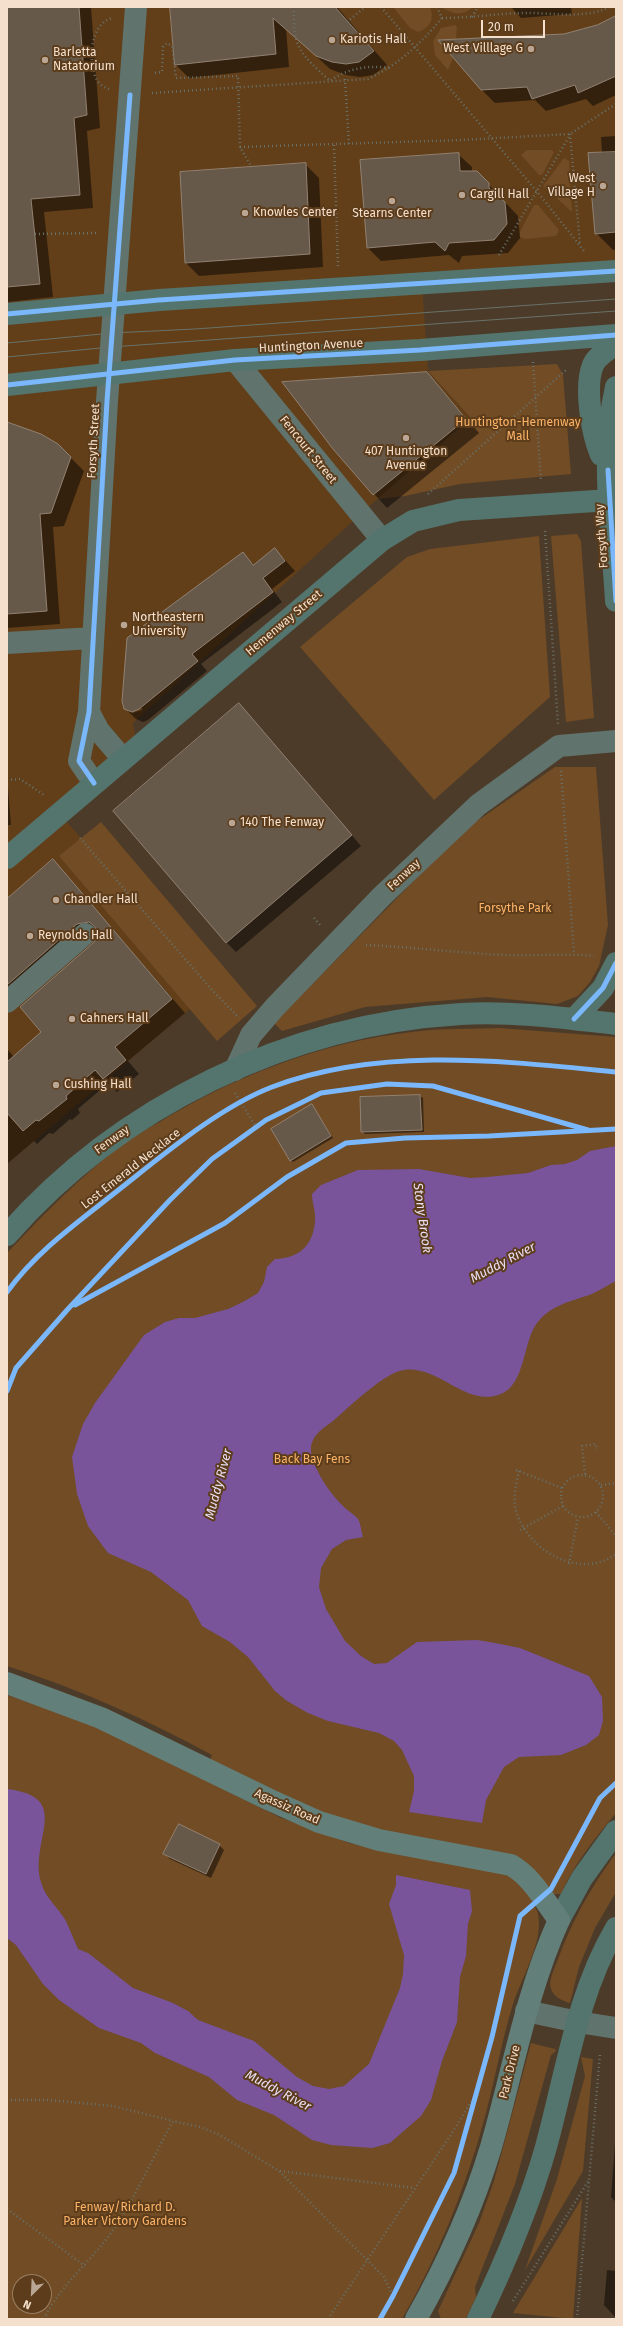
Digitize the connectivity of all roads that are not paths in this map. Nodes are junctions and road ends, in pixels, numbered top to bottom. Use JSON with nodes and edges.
{"nodes":[{"id":1,"x":136,"y":7,"type":"edge"},
{"id":2,"x":616,"y":271,"type":"edge"},
{"id":3,"x":114,"y":304,"type":"junction"},
{"id":4,"x":7,"y":314,"type":"edge"},
{"id":5,"x":616,"y":335,"type":"edge"},
{"id":6,"x":616,"y":344,"type":"edge"},
{"id":7,"x":235,"y":360,"type":"junction"},
{"id":8,"x":109,"y":374,"type":"junction"},
{"id":9,"x":7,"y":385,"type":"edge"},
{"id":10,"x":616,"y":387,"type":"edge"},
{"id":11,"x":608,"y":470,"type":"junction"},
{"id":12,"x":610,"y":500,"type":"junction"},
{"id":13,"x":382,"y":540,"type":"junction"},
{"id":14,"x":616,"y":601,"type":"edge"},
{"id":15,"x":93,"y":638,"type":"junction"},
{"id":16,"x":7,"y":643,"type":"edge"},
{"id":17,"x":89,"y":712,"type":"junction"},
{"id":18,"x":616,"y":741,"type":"edge"},
{"id":19,"x":123,"y":759,"type":"junction"},
{"id":20,"x":94,"y":783,"type":"junction"},
{"id":21,"x":7,"y":858,"type":"edge"},
{"id":22,"x":85,"y":934,"type":"dead end"},
{"id":23,"x":608,"y":960,"type":"edge"},
{"id":24,"x":7,"y":1002,"type":"edge"},
{"id":25,"x":574,"y":1019,"type":"junction"},
{"id":26,"x":616,"y":1024,"type":"edge"},
{"id":27,"x":234,"y":1079,"type":"junction"},
{"id":28,"x":7,"y":1235,"type":"edge"},
{"id":29,"x":7,"y":1683,"type":"edge"},
{"id":30,"x":616,"y":1831,"type":"edge"},
{"id":31,"x":559,"y":1920,"type":"junction"},
{"id":32,"x":616,"y":1928,"type":"edge"},
{"id":33,"x":526,"y":2011,"type":"junction"},
{"id":34,"x":578,"y":2022,"type":"junction"},
{"id":35,"x":616,"y":2028,"type":"edge"},
{"id":36,"x":416,"y":2319,"type":"edge"},
{"id":37,"x":478,"y":2319,"type":"edge"}],
"edges":[{"from":1,"to":3,"type":"street","name":"Forsyth Street"},
{"from":2,"to":3,"type":"main road"},
{"from":3,"to":4,"type":"main road"},
{"from":3,"to":8,"type":"street","name":"Forsyth Street"},
{"from":5,"to":7,"type":"main road","name":"Huntington Avenue"},
{"from":6,"to":11,"type":"main road","name":"Forsyth Way"},
{"from":7,"to":8,"type":"main road","name":"Huntington Avenue"},
{"from":7,"to":13,"type":"street","name":"Fencourt Street"},
{"from":8,"to":9,"type":"main road","name":"Huntington Avenue"},
{"from":8,"to":15,"type":"street","name":"Forsyth Street"},
{"from":10,"to":11,"type":"main road","name":"Forsyth Way"},
{"from":11,"to":12,"type":"main road","name":"Forsyth Way"},
{"from":12,"to":13,"type":"main road","name":"Hemenway Street"},
{"from":12,"to":14,"type":"main road","name":"Forsyth Way"},
{"from":13,"to":19,"type":"main road","name":"Hemenway Street"},
{"from":15,"to":16,"type":"street"},
{"from":15,"to":17,"type":"street","name":"Forsyth Street"},
{"from":17,"to":19,"type":"street"},
{"from":17,"to":20,"type":"street","name":"Forsyth Street"},
{"from":18,"to":27,"type":"street","name":"Fenway"},
{"from":19,"to":20,"type":"main road","name":"Hemenway Street"},
{"from":20,"to":21,"type":"main road","name":"Hemenway Street"},
{"from":22,"to":24,"type":"street"},
{"from":23,"to":25,"type":"main road"},
{"from":25,"to":26,"type":"main road","name":"Fenway"},
{"from":25,"to":27,"type":"main road","name":"Fenway"},
{"from":27,"to":28,"type":"main road","name":"Fenway"},
{"from":29,"to":31,"type":"highway","name":"Agassiz Road"},
{"from":30,"to":31,"type":"main road","name":"Park Drive"},
{"from":31,"to":33,"type":"highway","name":"Park Drive"},
{"from":32,"to":34,"type":"main road"},
{"from":33,"to":34,"type":"street"},
{"from":33,"to":36,"type":"highway","name":"Park Drive"},
{"from":34,"to":35,"type":"street"},
{"from":34,"to":37,"type":"main road"}]}
